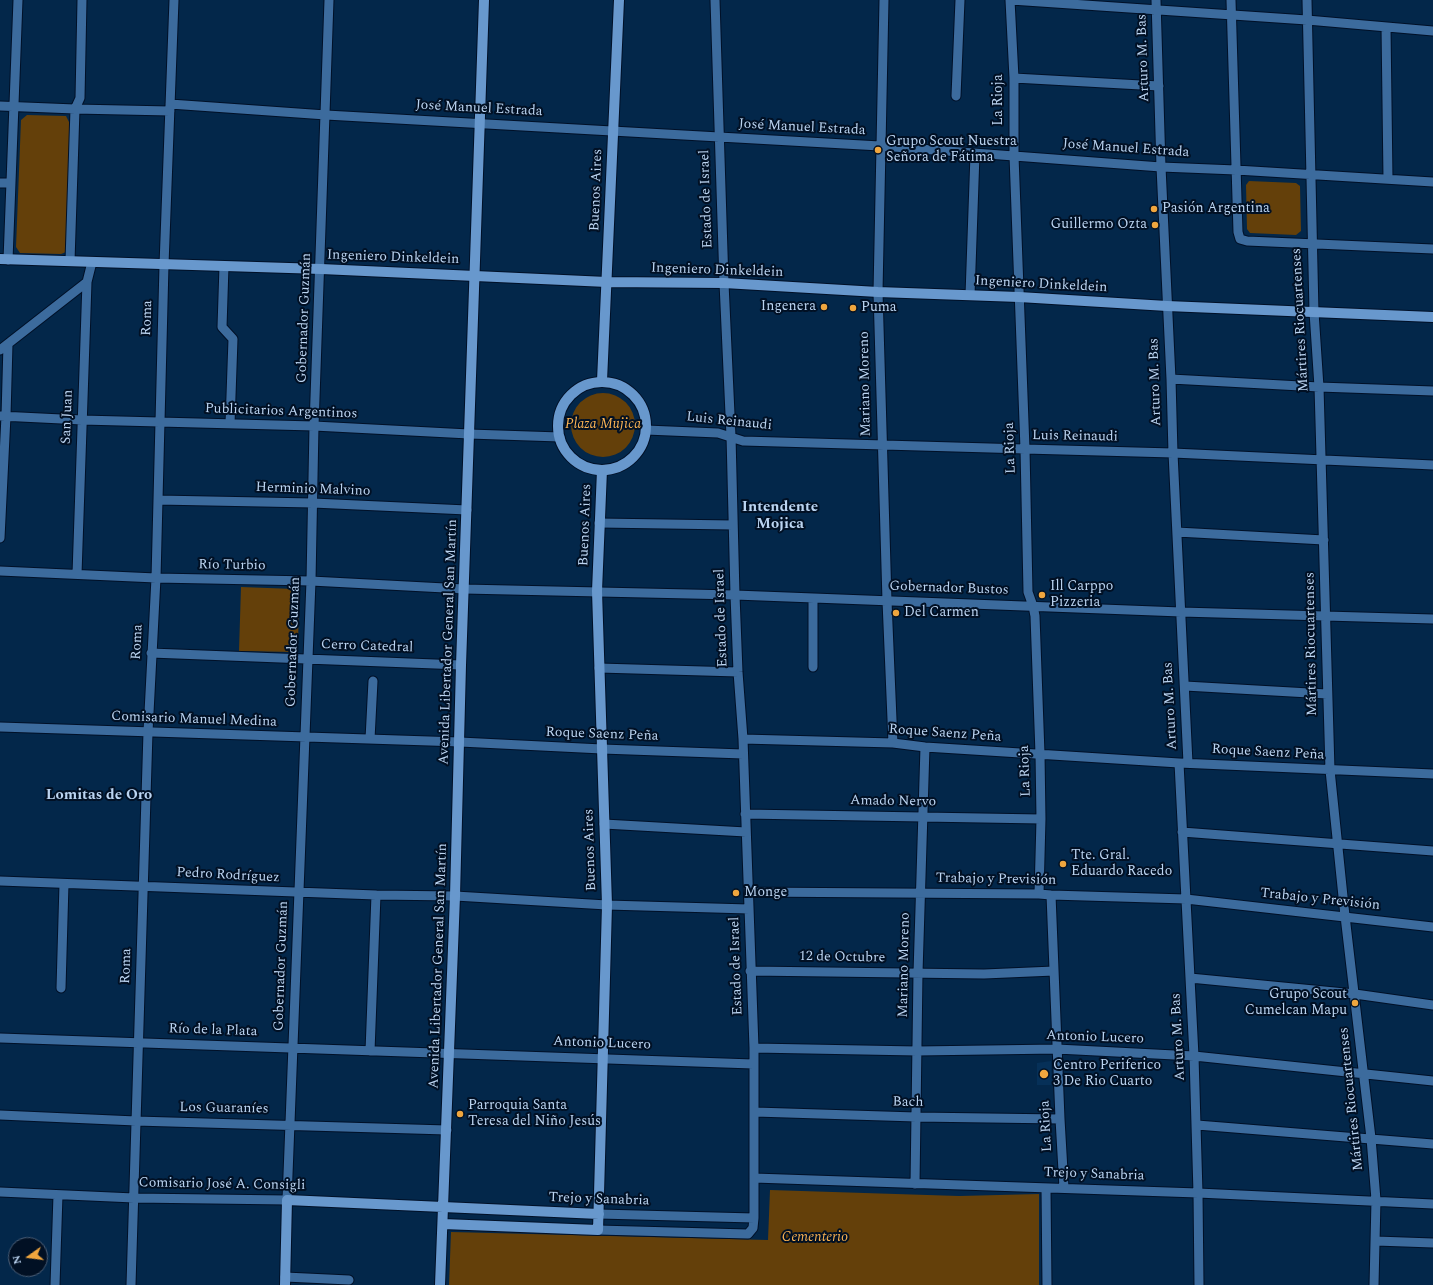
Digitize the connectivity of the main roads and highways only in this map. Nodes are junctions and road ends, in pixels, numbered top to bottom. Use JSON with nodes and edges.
{"nodes":[{"id":1,"x":484,"y":0,"type":"edge"},
{"id":2,"x":619,"y":0,"type":"edge"},
{"id":3,"x":4,"y":259,"type":"edge"},
{"id":4,"x":474,"y":275,"type":"junction"},
{"id":5,"x":607,"y":282,"type":"junction"},
{"id":6,"x":1433,"y":317,"type":"edge"},
{"id":7,"x":602,"y":381,"type":"junction"},
{"id":8,"x":602,"y":470,"type":"junction"},
{"id":9,"x":288,"y":1200,"type":"joint"},
{"id":10,"x":444,"y":1207,"type":"junction"},
{"id":11,"x":599,"y":1214,"type":"junction"},
{"id":12,"x":443,"y":1224,"type":"junction"},
{"id":13,"x":598,"y":1230,"type":"joint"},
{"id":14,"x":285,"y":1281,"type":"edge"},
{"id":15,"x":440,"y":1285,"type":"edge"}],
"edges":[{"from":1,"to":4,"type":"main road","name":"Avenida Libertador General San Martín"},
{"from":2,"to":5,"type":"main road","name":"Buenos Aires"},
{"from":3,"to":4,"type":"main road","name":"Ingeniero Dinkeldein"},
{"from":4,"to":5,"type":"main road","name":"Ingeniero Dinkeldein"},
{"from":4,"to":10,"type":"main road","name":"Avenida Libertador General San Martín"},
{"from":5,"to":6,"type":"main road","name":"Ingeniero Dinkeldein"},
{"from":5,"to":7,"type":"main road","name":"Buenos Aires"},
{"from":7,"to":8,"type":"main road"},
{"from":7,"to":8,"type":"main road"},
{"from":8,"to":11,"type":"main road","name":"Buenos Aires"},
{"from":9,"to":10,"type":"main road","name":"Comisario José A. Consigli"},
{"from":9,"to":14,"type":"main road","name":"Gobernador Guzmán"},
{"from":10,"to":11,"type":"main road","name":"Trejo y Sanabria"},
{"from":10,"to":12,"type":"main road","name":"Avenida Libertador General San Martín"},
{"from":11,"to":13,"type":"main road","name":"Buenos Aires"},
{"from":12,"to":13,"type":"main road","name":"Trejo y Sanabria"},
{"from":12,"to":15,"type":"main road","name":"Avenida Libertador General San Martín"}]}
